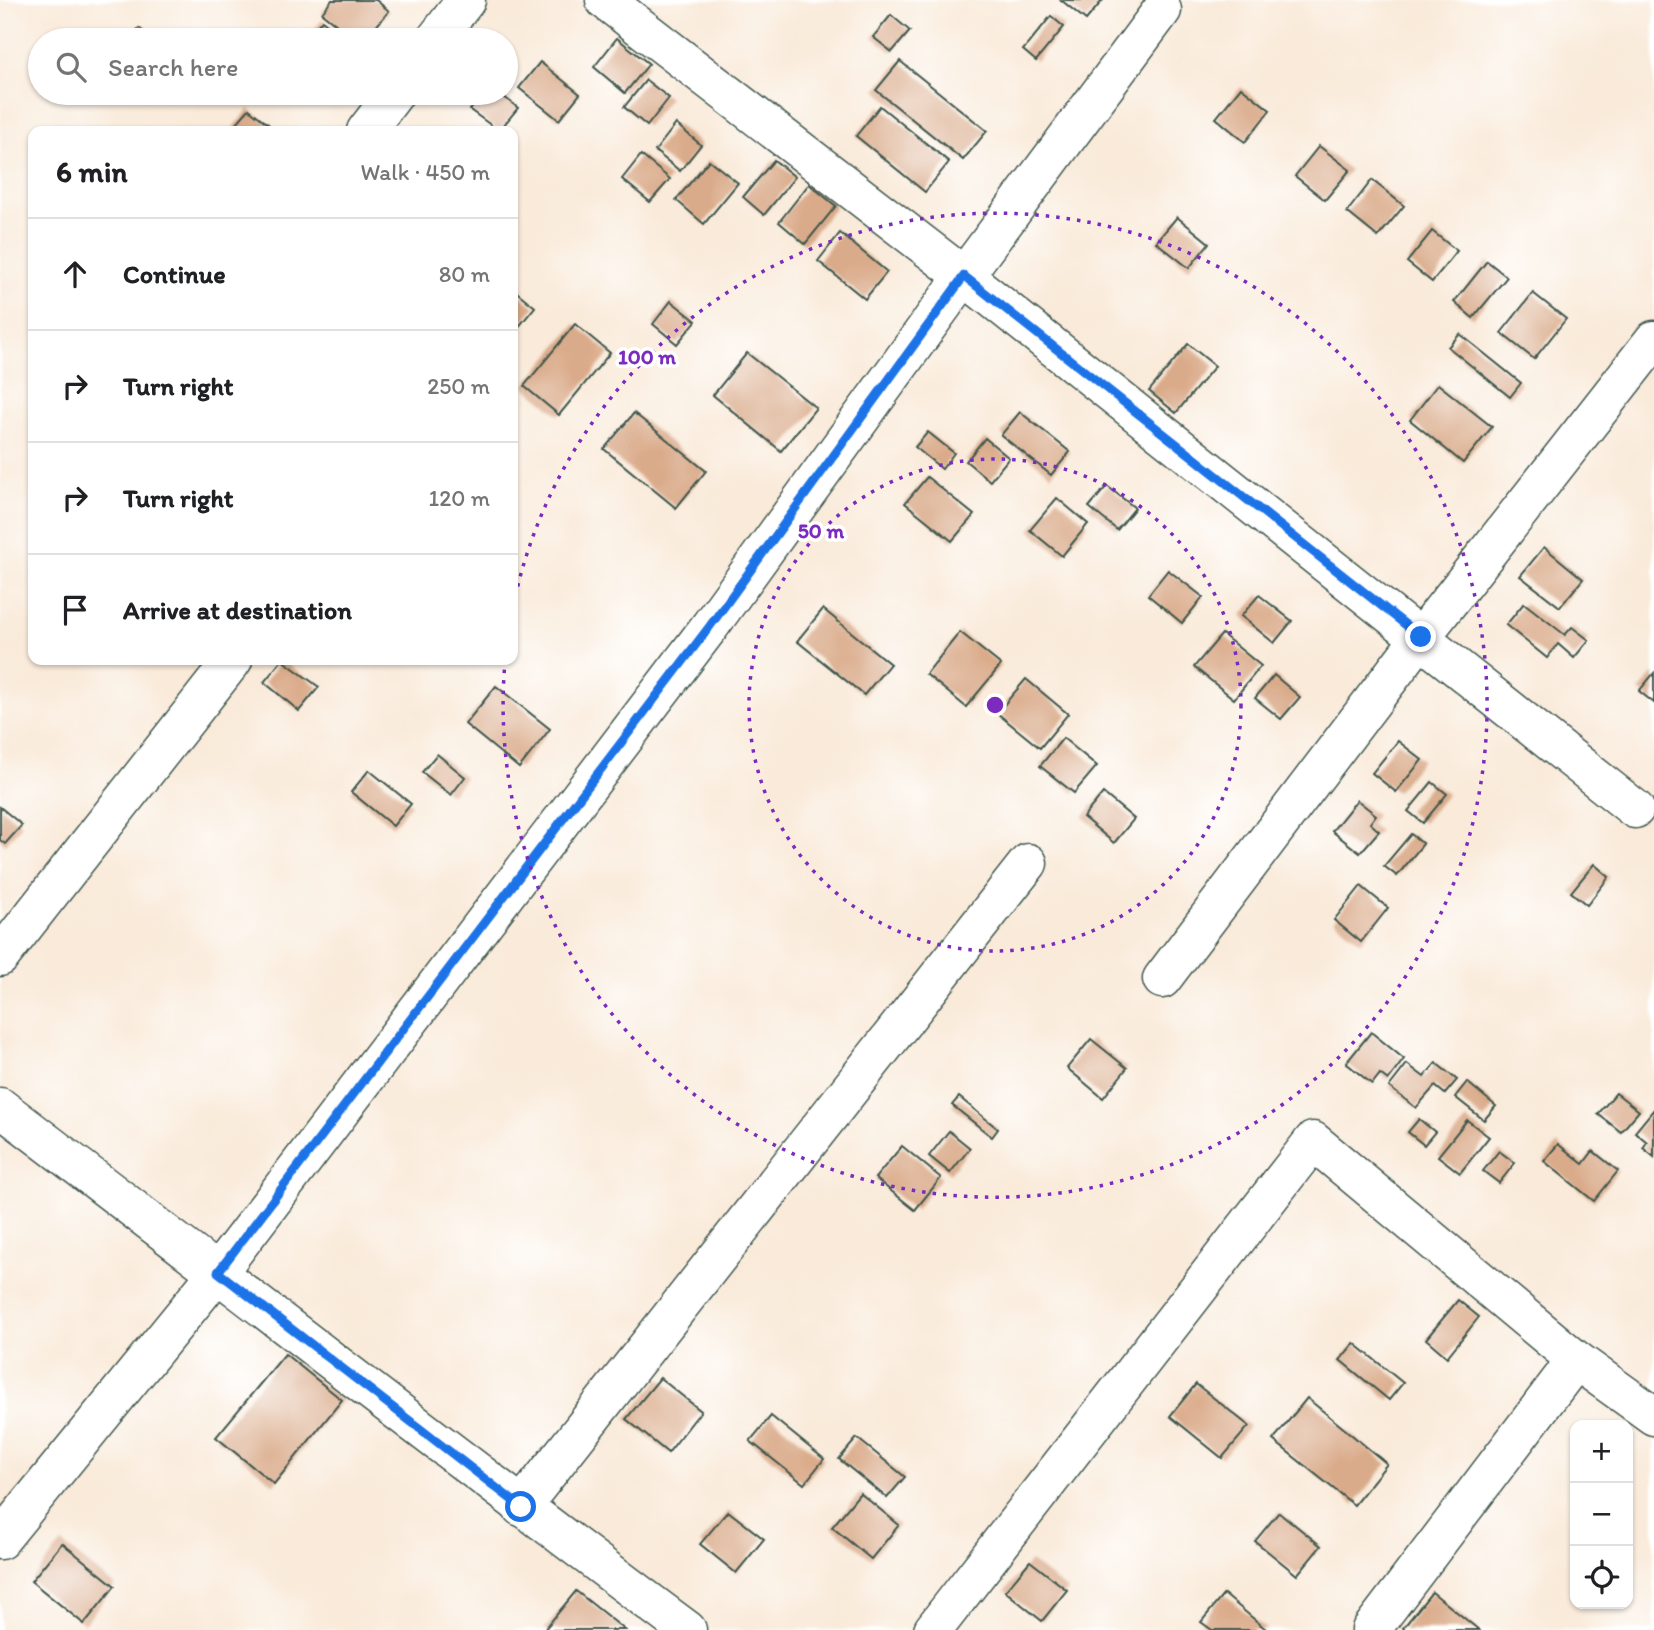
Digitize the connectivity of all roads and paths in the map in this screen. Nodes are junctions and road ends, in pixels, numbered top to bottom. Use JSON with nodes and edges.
{"nodes":[{"id":1,"x":466,"y":0,"type":"edge"},
{"id":2,"x":605,"y":0,"type":"edge"},
{"id":3,"x":1162,"y":10,"type":"dead end"},
{"id":4,"x":444,"y":28,"type":"edge"},
{"id":5,"x":386,"y":105,"type":"edge"},
{"id":6,"x":370,"y":126,"type":"edge"},
{"id":7,"x":964,"y":276,"type":"junction"},
{"id":8,"x":1654,"y":340,"type":"edge"},
{"id":9,"x":1421,"y":637,"type":"junction"},
{"id":10,"x":229,"y":665,"type":"edge"},
{"id":11,"x":1635,"y":809,"type":"dead end"},
{"id":12,"x":1028,"y":863,"type":"dead end"},
{"id":13,"x":0,"y":957,"type":"edge"},
{"id":14,"x":1162,"y":979,"type":"dead end"},
{"id":15,"x":0,"y":1107,"type":"edge"},
{"id":16,"x":218,"y":1272,"type":"junction"},
{"id":17,"x":1576,"y":1360,"type":"junction"},
{"id":18,"x":1654,"y":1416,"type":"edge"},
{"id":19,"x":521,"y":1507,"type":"junction"},
{"id":20,"x":0,"y":1540,"type":"edge"},
{"id":21,"x":687,"y":1630,"type":"edge"},
{"id":22,"x":933,"y":1630,"type":"edge"},
{"id":23,"x":1371,"y":1630,"type":"edge"}],
"edges":[{"from":1,"to":4,"type":"street"},
{"from":2,"to":7,"type":"street"},
{"from":3,"to":7,"type":"street"},
{"from":5,"to":6,"type":"street"},
{"from":7,"to":9,"type":"street"},
{"from":7,"to":16,"type":"street"},
{"from":8,"to":9,"type":"street"},
{"from":9,"to":11,"type":"street"},
{"from":9,"to":14,"type":"street"},
{"from":10,"to":13,"type":"street"},
{"from":12,"to":19,"type":"street"},
{"from":15,"to":16,"type":"street"},
{"from":16,"to":19,"type":"street"},
{"from":16,"to":20,"type":"street"},
{"from":17,"to":18,"type":"street"},
{"from":17,"to":22,"type":"street"},
{"from":17,"to":23,"type":"street"},
{"from":19,"to":21,"type":"street"}]}
